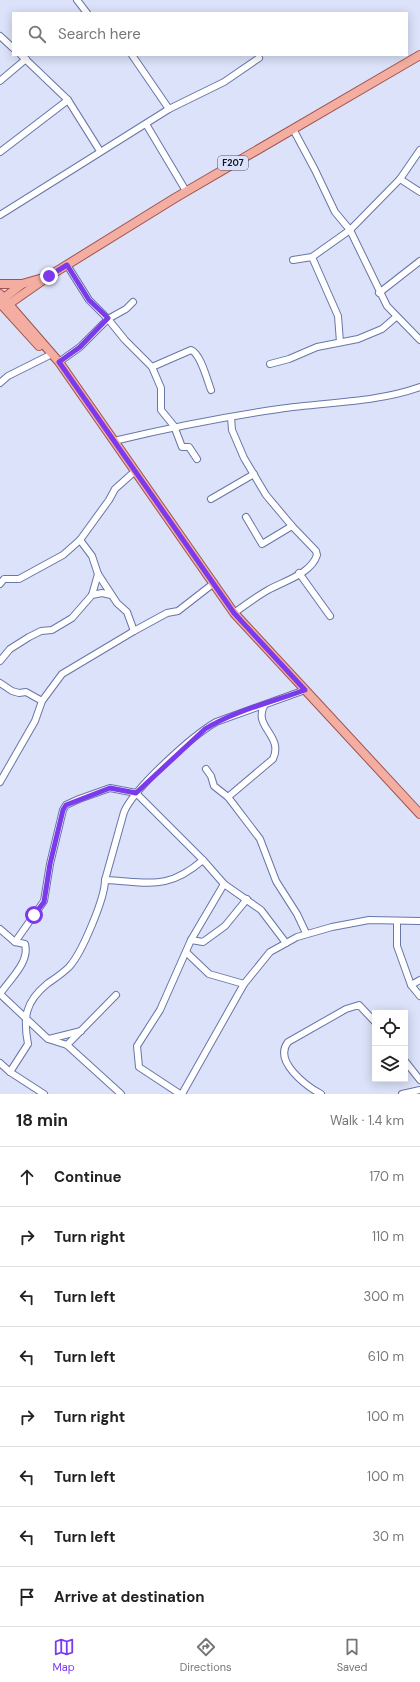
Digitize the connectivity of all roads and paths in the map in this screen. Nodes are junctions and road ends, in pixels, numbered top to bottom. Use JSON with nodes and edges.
{"nodes":[{"id":1,"x":77,"y":0,"type":"edge"},
{"id":2,"x":87,"y":12,"type":"edge"},
{"id":3,"x":0,"y":36,"type":"edge"},
{"id":4,"x":12,"y":47,"type":"edge"},
{"id":5,"x":420,"y":54,"type":"edge"},
{"id":6,"x":133,"y":56,"type":"edge"},
{"id":7,"x":24,"y":57,"type":"edge"},
{"id":8,"x":258,"y":58,"type":"dead end"},
{"id":9,"x":0,"y":81,"type":"edge"},
{"id":10,"x":68,"y":100,"type":"junction"},
{"id":11,"x":169,"y":109,"type":"junction"},
{"id":12,"x":146,"y":124,"type":"junction"},
{"id":13,"x":292,"y":129,"type":"junction"},
{"id":14,"x":420,"y":150,"type":"edge"},
{"id":15,"x":100,"y":151,"type":"junction"},
{"id":16,"x":0,"y":152,"type":"edge"},
{"id":17,"x":400,"y":179,"type":"junction"},
{"id":18,"x":186,"y":191,"type":"junction"},
{"id":19,"x":420,"y":192,"type":"edge"},
{"id":20,"x":0,"y":215,"type":"edge"},
{"id":21,"x":350,"y":230,"type":"junction"},
{"id":22,"x":312,"y":257,"type":"junction"},
{"id":23,"x":293,"y":260,"type":"dead end"},
{"id":24,"x":420,"y":261,"type":"edge"},
{"id":25,"x":67,"y":265,"type":"junction"},
{"id":26,"x":49,"y":276,"type":"junction"},
{"id":27,"x":0,"y":284,"type":"edge"},
{"id":28,"x":22,"y":284,"type":"junction"},
{"id":29,"x":379,"y":293,"type":"junction"},
{"id":30,"x":20,"y":297,"type":"junction"},
{"id":31,"x":3,"y":302,"type":"edge"},
{"id":32,"x":133,"y":302,"type":"dead end"},
{"id":33,"x":108,"y":318,"type":"junction"},
{"id":34,"x":396,"y":318,"type":"junction"},
{"id":35,"x":26,"y":326,"type":"junction"},
{"id":36,"x":420,"y":340,"type":"edge"},
{"id":37,"x":340,"y":342,"type":"junction"},
{"id":38,"x":48,"y":356,"type":"junction"},
{"id":39,"x":59,"y":362,"type":"junction"},
{"id":40,"x":270,"y":364,"type":"dead end"},
{"id":41,"x":152,"y":367,"type":"junction"},
{"id":42,"x":71,"y":380,"type":"junction"},
{"id":43,"x":0,"y":383,"type":"edge"},
{"id":44,"x":420,"y":387,"type":"edge"},
{"id":45,"x":211,"y":390,"type":"dead end"},
{"id":46,"x":231,"y":417,"type":"junction"},
{"id":47,"x":174,"y":426,"type":"junction"},
{"id":48,"x":114,"y":441,"type":"junction"},
{"id":49,"x":197,"y":458,"type":"dead end"},
{"id":50,"x":134,"y":472,"type":"junction"},
{"id":51,"x":254,"y":474,"type":"junction"},
{"id":52,"x":211,"y":499,"type":"dead end"},
{"id":53,"x":246,"y":517,"type":"dead end"},
{"id":54,"x":292,"y":526,"type":"junction"},
{"id":55,"x":80,"y":540,"type":"junction"},
{"id":56,"x":300,"y":573,"type":"junction"},
{"id":57,"x":98,"y":574,"type":"junction"},
{"id":58,"x":214,"y":582,"type":"junction"},
{"id":59,"x":0,"y":584,"type":"edge"},
{"id":60,"x":92,"y":595,"type":"junction"},
{"id":61,"x":111,"y":595,"type":"junction"},
{"id":62,"x":234,"y":613,"type":"junction"},
{"id":63,"x":330,"y":616,"type":"dead end"},
{"id":64,"x":134,"y":631,"type":"junction"},
{"id":65,"x":0,"y":661,"type":"edge"},
{"id":66,"x":0,"y":683,"type":"edge"},
{"id":67,"x":305,"y":690,"type":"junction"},
{"id":68,"x":42,"y":701,"type":"junction"},
{"id":69,"x":264,"y":706,"type":"junction"},
{"id":70,"x":206,"y":769,"type":"dead end"},
{"id":71,"x":0,"y":782,"type":"edge"},
{"id":72,"x":136,"y":793,"type":"junction"},
{"id":73,"x":228,"y":797,"type":"junction"},
{"id":74,"x":420,"y":814,"type":"edge"},
{"id":75,"x":203,"y":860,"type":"junction"},
{"id":76,"x":104,"y":880,"type":"junction"},
{"id":77,"x":224,"y":884,"type":"junction"},
{"id":78,"x":247,"y":899,"type":"junction"},
{"id":79,"x":420,"y":920,"type":"edge"},
{"id":80,"x":397,"y":921,"type":"junction"},
{"id":81,"x":0,"y":930,"type":"edge"},
{"id":82,"x":306,"y":933,"type":"junction"},
{"id":83,"x":191,"y":940,"type":"junction"},
{"id":84,"x":15,"y":942,"type":"junction"},
{"id":85,"x":286,"y":943,"type":"junction"},
{"id":86,"x":186,"y":952,"type":"junction"},
{"id":87,"x":420,"y":980,"type":"edge"},
{"id":88,"x":244,"y":984,"type":"junction"},
{"id":89,"x":411,"y":985,"type":"junction"},
{"id":90,"x":0,"y":994,"type":"edge"},
{"id":91,"x":116,"y":995,"type":"dead end"},
{"id":92,"x":420,"y":996,"type":"edge"},
{"id":93,"x":25,"y":1017,"type":"junction"},
{"id":94,"x":372,"y":1019,"type":"edge"},
{"id":95,"x":82,"y":1030,"type":"junction"},
{"id":96,"x":48,"y":1039,"type":"junction"},
{"id":97,"x":67,"y":1045,"type":"junction"},
{"id":98,"x":0,"y":1063,"type":"edge"},
{"id":99,"x":408,"y":1065,"type":"edge"},
{"id":100,"x":10,"y":1072,"type":"junction"},
{"id":101,"x":420,"y":1080,"type":"edge"},
{"id":102,"x":420,"y":1090,"type":"edge"},
{"id":103,"x":44,"y":1094,"type":"edge"},
{"id":104,"x":121,"y":1094,"type":"edge"},
{"id":105,"x":181,"y":1094,"type":"edge"},
{"id":106,"x":321,"y":1094,"type":"edge"},
{"id":107,"x":402,"y":1094,"type":"edge"}],
"edges":[{"from":1,"to":2,"type":"street"},
{"from":3,"to":4,"type":"street"},
{"from":5,"to":13,"type":"main road","number":"F207"},
{"from":6,"to":11,"type":"street"},
{"from":7,"to":9,"type":"street"},
{"from":7,"to":10,"type":"street"},
{"from":8,"to":11,"type":"street"},
{"from":10,"to":15,"type":"street"},
{"from":10,"to":16,"type":"street"},
{"from":11,"to":12,"type":"street"},
{"from":12,"to":15,"type":"street"},
{"from":12,"to":18,"type":"street"},
{"from":13,"to":18,"type":"main road","number":"F207"},
{"from":13,"to":21,"type":"street"},
{"from":14,"to":17,"type":"street"},
{"from":15,"to":20,"type":"street"},
{"from":17,"to":19,"type":"street"},
{"from":17,"to":21,"type":"street"},
{"from":18,"to":25,"type":"main road","number":"F207"},
{"from":21,"to":22,"type":"street"},
{"from":21,"to":29,"type":"street"},
{"from":22,"to":23,"type":"street"},
{"from":22,"to":37,"type":"street"},
{"from":24,"to":29,"type":"street"},
{"from":25,"to":26,"type":"main road","number":"F207"},
{"from":25,"to":33,"type":"street"},
{"from":26,"to":28,"type":"main road","number":"F207"},
{"from":26,"to":30,"type":"main road","number":"F207"},
{"from":27,"to":28,"type":"main road"},
{"from":28,"to":31,"type":"main road","number":"F207"},
{"from":29,"to":34,"type":"street"},
{"from":30,"to":31,"type":"main road","number":"F207"},
{"from":30,"to":35,"type":"main road"},
{"from":31,"to":35,"type":"main road"},
{"from":31,"to":38,"type":"main road"},
{"from":32,"to":33,"type":"street"},
{"from":33,"to":39,"type":"street"},
{"from":33,"to":41,"type":"street"},
{"from":34,"to":36,"type":"street"},
{"from":34,"to":37,"type":"street"},
{"from":35,"to":39,"type":"main road"},
{"from":37,"to":40,"type":"street"},
{"from":38,"to":42,"type":"main road"},
{"from":38,"to":43,"type":"street"},
{"from":39,"to":42,"type":"main road"},
{"from":41,"to":45,"type":"street"},
{"from":41,"to":47,"type":"street"},
{"from":42,"to":48,"type":"main road"},
{"from":44,"to":46,"type":"street"},
{"from":46,"to":47,"type":"street"},
{"from":46,"to":51,"type":"street"},
{"from":47,"to":48,"type":"street"},
{"from":47,"to":49,"type":"street"},
{"from":48,"to":50,"type":"main road"},
{"from":50,"to":55,"type":"street"},
{"from":50,"to":58,"type":"main road"},
{"from":51,"to":52,"type":"street"},
{"from":51,"to":54,"type":"street"},
{"from":53,"to":54,"type":"street"},
{"from":54,"to":56,"type":"street"},
{"from":55,"to":57,"type":"street"},
{"from":55,"to":59,"type":"street"},
{"from":56,"to":62,"type":"street"},
{"from":56,"to":63,"type":"street"},
{"from":57,"to":60,"type":"street"},
{"from":57,"to":61,"type":"street"},
{"from":58,"to":62,"type":"main road"},
{"from":58,"to":64,"type":"street"},
{"from":60,"to":61,"type":"street"},
{"from":60,"to":65,"type":"street"},
{"from":61,"to":64,"type":"street"},
{"from":62,"to":67,"type":"main road"},
{"from":64,"to":68,"type":"street"},
{"from":66,"to":68,"type":"street"},
{"from":67,"to":69,"type":"street"},
{"from":67,"to":74,"type":"main road"},
{"from":68,"to":71,"type":"street"},
{"from":69,"to":72,"type":"street"},
{"from":69,"to":73,"type":"street"},
{"from":70,"to":73,"type":"street"},
{"from":72,"to":75,"type":"street"},
{"from":72,"to":76,"type":"street"},
{"from":72,"to":84,"type":"street"},
{"from":73,"to":82,"type":"street"},
{"from":75,"to":76,"type":"street"},
{"from":75,"to":77,"type":"street"},
{"from":76,"to":93,"type":"street"},
{"from":77,"to":78,"type":"street"},
{"from":77,"to":83,"type":"street"},
{"from":78,"to":83,"type":"street"},
{"from":78,"to":85,"type":"street"},
{"from":79,"to":80,"type":"street"},
{"from":80,"to":82,"type":"street"},
{"from":80,"to":89,"type":"street"},
{"from":81,"to":84,"type":"street"},
{"from":82,"to":85,"type":"street"},
{"from":83,"to":86,"type":"street"},
{"from":84,"to":90,"type":"street"},
{"from":85,"to":88,"type":"street"},
{"from":86,"to":88,"type":"street"},
{"from":86,"to":105,"type":"street"},
{"from":87,"to":89,"type":"street"},
{"from":88,"to":105,"type":"street"},
{"from":89,"to":92,"type":"street"},
{"from":90,"to":93,"type":"street"},
{"from":91,"to":95,"type":"street"},
{"from":93,"to":96,"type":"street"},
{"from":93,"to":100,"type":"street"},
{"from":94,"to":106,"type":"street"},
{"from":95,"to":96,"type":"street"},
{"from":95,"to":97,"type":"street"},
{"from":96,"to":97,"type":"street"},
{"from":97,"to":104,"type":"street"},
{"from":98,"to":100,"type":"street"},
{"from":99,"to":101,"type":"street"},
{"from":100,"to":103,"type":"street"},
{"from":102,"to":107,"type":"street"}]}
